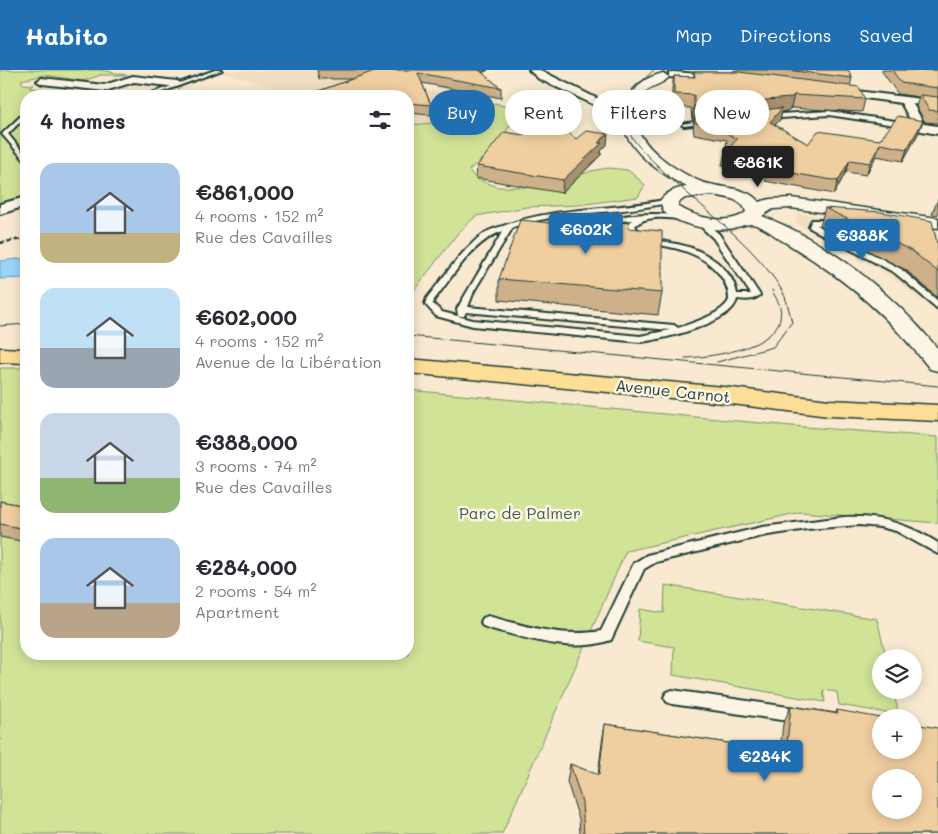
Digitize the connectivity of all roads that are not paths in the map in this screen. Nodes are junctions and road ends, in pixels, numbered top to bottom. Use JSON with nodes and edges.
{"nodes":[{"id":1,"x":220,"y":70,"type":"edge"},
{"id":2,"x":534,"y":70,"type":"edge"},
{"id":3,"x":673,"y":73,"type":"edge"},
{"id":4,"x":737,"y":78,"type":"edge"},
{"id":5,"x":42,"y":81,"type":"dead end"},
{"id":6,"x":177,"y":84,"type":"junction"},
{"id":7,"x":162,"y":90,"type":"edge"},
{"id":8,"x":627,"y":90,"type":"edge"},
{"id":9,"x":592,"y":99,"type":"edge"},
{"id":10,"x":908,"y":101,"type":"junction"},
{"id":11,"x":938,"y":103,"type":"edge"},
{"id":12,"x":769,"y":117,"type":"edge"},
{"id":13,"x":20,"y":119,"type":"edge"},
{"id":14,"x":920,"y":127,"type":"junction"},
{"id":15,"x":938,"y":130,"type":"edge"},
{"id":16,"x":620,"y":135,"type":"edge"},
{"id":17,"x":20,"y":153,"type":"edge"},
{"id":18,"x":711,"y":190,"type":"junction"},
{"id":19,"x":666,"y":192,"type":"junction"},
{"id":20,"x":735,"y":195,"type":"junction"},
{"id":21,"x":20,"y":203,"type":"edge"},
{"id":22,"x":0,"y":209,"type":"edge"},
{"id":23,"x":598,"y":210,"type":"junction"},
{"id":24,"x":754,"y":214,"type":"junction"},
{"id":25,"x":891,"y":216,"type":"junction"},
{"id":26,"x":644,"y":218,"type":"junction"},
{"id":27,"x":582,"y":219,"type":"edge"},
{"id":28,"x":693,"y":220,"type":"junction"},
{"id":29,"x":841,"y":222,"type":"edge"},
{"id":30,"x":938,"y":224,"type":"edge"},
{"id":31,"x":510,"y":226,"type":"junction"},
{"id":32,"x":610,"y":241,"type":"edge"},
{"id":33,"x":734,"y":296,"type":"junction"},
{"id":34,"x":938,"y":306,"type":"edge"},
{"id":35,"x":461,"y":309,"type":"junction"},
{"id":36,"x":473,"y":323,"type":"junction"},
{"id":37,"x":681,"y":329,"type":"junction"},
{"id":38,"x":0,"y":347,"type":"edge"},
{"id":39,"x":20,"y":347,"type":"edge"},
{"id":40,"x":0,"y":356,"type":"edge"},
{"id":41,"x":20,"y":356,"type":"edge"},
{"id":42,"x":936,"y":361,"type":"edge"},
{"id":43,"x":414,"y":367,"type":"edge"},
{"id":44,"x":414,"y":377,"type":"edge"},
{"id":45,"x":724,"y":395,"type":"junction"},
{"id":46,"x":938,"y":407,"type":"edge"},
{"id":47,"x":938,"y":413,"type":"edge"},
{"id":48,"x":834,"y":417,"type":"junction"},
{"id":49,"x":938,"y":420,"type":"edge"},
{"id":50,"x":938,"y":425,"type":"edge"},
{"id":51,"x":938,"y":549,"type":"edge"},
{"id":52,"x":488,"y":622,"type":"dead end"},
{"id":53,"x":672,"y":697,"type":"dead end"},
{"id":54,"x":815,"y":718,"type":"edge"}],
"edges":[{"from":1,"to":6,"type":"lane"},
{"from":2,"to":9,"type":"street"},
{"from":3,"to":4,"type":"street"},
{"from":3,"to":8,"type":"street"},
{"from":3,"to":18,"type":"street"},
{"from":5,"to":6,"type":"street"},
{"from":6,"to":7,"type":"lane"},
{"from":10,"to":11,"type":"street"},
{"from":10,"to":11,"type":"street"},
{"from":10,"to":14,"type":"street"},
{"from":12,"to":14,"type":"lane"},
{"from":13,"to":17,"type":"lane"},
{"from":14,"to":15,"type":"street"},
{"from":16,"to":19,"type":"street"},
{"from":18,"to":19,"type":"street"},
{"from":18,"to":20,"type":"street"},
{"from":19,"to":23,"type":"lane"},
{"from":19,"to":28,"type":"street"},
{"from":20,"to":24,"type":"street"},
{"from":20,"to":25,"type":"street"},
{"from":21,"to":22,"type":"street"},
{"from":23,"to":27,"type":"lane"},
{"from":23,"to":31,"type":"lane"},
{"from":24,"to":25,"type":"street"},
{"from":24,"to":28,"type":"street"},
{"from":24,"to":42,"type":"street"},
{"from":25,"to":30,"type":"street"},
{"from":26,"to":28,"type":"lane"},
{"from":26,"to":32,"type":"lane"},
{"from":26,"to":33,"type":"lane"},
{"from":28,"to":33,"type":"lane"},
{"from":29,"to":34,"type":"lane"},
{"from":31,"to":35,"type":"lane"},
{"from":31,"to":36,"type":"lane"},
{"from":33,"to":37,"type":"lane"},
{"from":35,"to":36,"type":"lane"},
{"from":35,"to":37,"type":"lane"},
{"from":36,"to":37,"type":"lane"},
{"from":38,"to":39,"type":"main road"},
{"from":40,"to":41,"type":"main road"},
{"from":43,"to":45,"type":"main road","name":"Avenue Carnot"},
{"from":44,"to":48,"type":"main road","name":"Avenue Carnot"},
{"from":45,"to":46,"type":"main road"},
{"from":45,"to":47,"type":"main road","name":"Avenue Carnot"},
{"from":48,"to":49,"type":"main road","name":"Avenue Carnot"},
{"from":48,"to":50,"type":"main road"},
{"from":51,"to":52,"type":"lane"},
{"from":53,"to":54,"type":"lane"}]}
